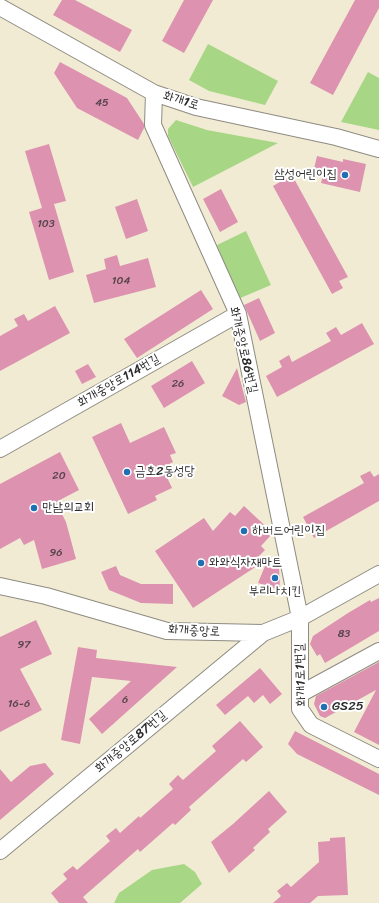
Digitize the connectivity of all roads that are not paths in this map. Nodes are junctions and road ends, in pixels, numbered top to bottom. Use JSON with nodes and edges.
{"nodes":[{"id":1,"x":0,"y":7,"type":"edge"},
{"id":2,"x":154,"y":93,"type":"junction"},
{"id":3,"x":379,"y":149,"type":"edge"},
{"id":4,"x":238,"y":314,"type":"junction"},
{"id":5,"x":0,"y":449,"type":"edge"},
{"id":6,"x":379,"y":574,"type":"edge"},
{"id":7,"x":0,"y":586,"type":"edge"},
{"id":8,"x":300,"y":618,"type":"junction"},
{"id":9,"x":263,"y":633,"type":"junction"},
{"id":10,"x":379,"y":651,"type":"edge"},
{"id":11,"x":300,"y":694,"type":"junction"},
{"id":12,"x":379,"y":760,"type":"edge"},
{"id":13,"x":0,"y":851,"type":"edge"}],
"edges":[{"from":1,"to":2,"type":"street","name":"화개1로"},
{"from":2,"to":3,"type":"street","name":"화개1로"},
{"from":2,"to":4,"type":"street","name":"화개중앙로86번길"},
{"from":4,"to":5,"type":"street","name":"화개중앙로114번길"},
{"from":4,"to":8,"type":"street","name":"화개중앙로86번길"},
{"from":6,"to":8,"type":"street","name":"화개중앙로"},
{"from":7,"to":9,"type":"street","name":"화개중앙로"},
{"from":8,"to":9,"type":"street","name":"화개중앙로"},
{"from":8,"to":11,"type":"street","name":"화개1로1번길"},
{"from":9,"to":13,"type":"street","name":"화개중앙로87번길"},
{"from":10,"to":11,"type":"street"},
{"from":11,"to":12,"type":"street","name":"화개1로1번길"}]}
